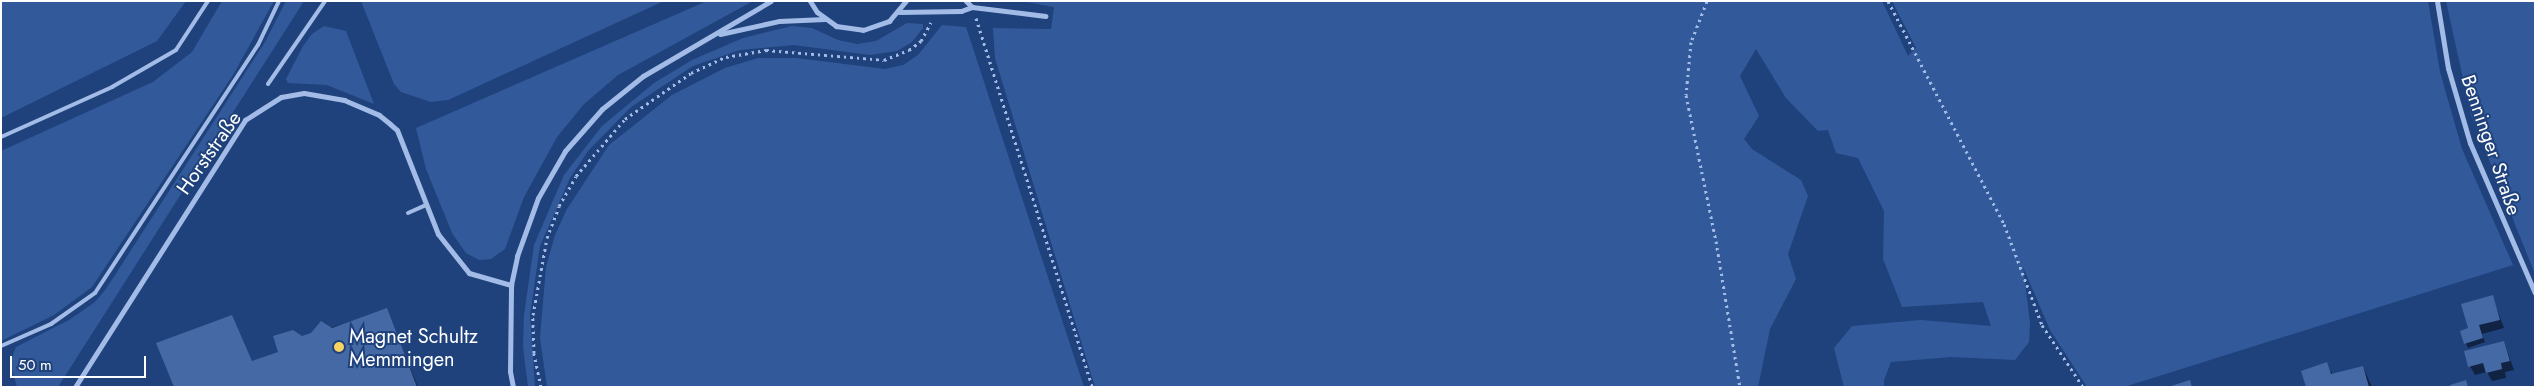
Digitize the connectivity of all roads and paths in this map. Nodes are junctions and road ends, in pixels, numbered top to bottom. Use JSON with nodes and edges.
{"nodes":[{"id":1,"x":208,"y":1,"type":"edge"},
{"id":2,"x":279,"y":1,"type":"edge"},
{"id":3,"x":325,"y":1,"type":"edge"},
{"id":4,"x":771,"y":1,"type":"edge"},
{"id":5,"x":810,"y":1,"type":"edge"},
{"id":6,"x":906,"y":1,"type":"edge"},
{"id":7,"x":966,"y":1,"type":"edge"},
{"id":8,"x":1707,"y":1,"type":"edge"},
{"id":9,"x":1888,"y":1,"type":"edge"},
{"id":10,"x":2437,"y":1,"type":"edge"},
{"id":11,"x":972,"y":7,"type":"junction"},
{"id":12,"x":899,"y":12,"type":"junction"},
{"id":13,"x":934,"y":12,"type":"junction"},
{"id":14,"x":1045,"y":16,"type":"dead end"},
{"id":15,"x":825,"y":19,"type":"junction"},
{"id":16,"x":717,"y":35,"type":"junction"},
{"id":17,"x":268,"y":84,"type":"dead end"},
{"id":18,"x":1,"y":137,"type":"edge"},
{"id":19,"x":426,"y":205,"type":"junction"},
{"id":20,"x":408,"y":213,"type":"dead end"},
{"id":21,"x":511,"y":285,"type":"junction"},
{"id":22,"x":2535,"y":293,"type":"edge"},
{"id":23,"x":1,"y":346,"type":"edge"},
{"id":24,"x":75,"y":387,"type":"edge"},
{"id":25,"x":513,"y":387,"type":"edge"},
{"id":26,"x":541,"y":387,"type":"edge"},
{"id":27,"x":1092,"y":387,"type":"edge"},
{"id":28,"x":1740,"y":387,"type":"edge"},
{"id":29,"x":2083,"y":387,"type":"edge"}],
"edges":[{"from":1,"to":18,"type":"lane"},
{"from":2,"to":23,"type":"lane"},
{"from":3,"to":17,"type":"lane"},
{"from":4,"to":16,"type":"street"},
{"from":5,"to":15,"type":"street"},
{"from":6,"to":12,"type":"street"},
{"from":7,"to":11,"type":"street"},
{"from":8,"to":28,"type":"path"},
{"from":9,"to":29,"type":"path"},
{"from":10,"to":22,"type":"street","name":"Benninger Straße"},
{"from":11,"to":13,"type":"street"},
{"from":11,"to":14,"type":"street"},
{"from":11,"to":27,"type":"path"},
{"from":12,"to":13,"type":"street"},
{"from":12,"to":15,"type":"street"},
{"from":13,"to":26,"type":"path"},
{"from":15,"to":16,"type":"street"},
{"from":16,"to":21,"type":"street"},
{"from":19,"to":20,"type":"lane"},
{"from":19,"to":21,"type":"street","name":"Horststraße"},
{"from":19,"to":24,"type":"street","name":"Horststraße"},
{"from":21,"to":25,"type":"street"}]}
